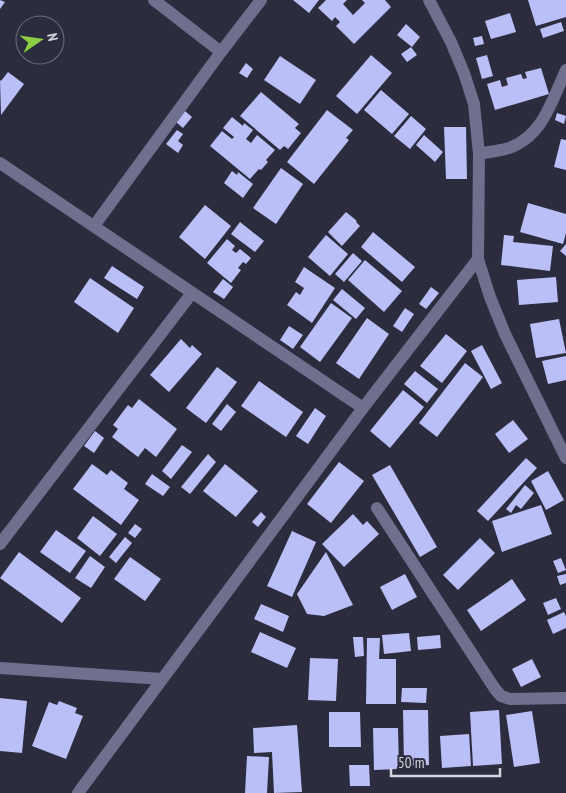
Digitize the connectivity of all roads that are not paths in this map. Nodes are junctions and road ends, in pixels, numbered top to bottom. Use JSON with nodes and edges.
{"nodes":[{"id":1,"x":154,"y":0,"type":"edge"},
{"id":2,"x":261,"y":0,"type":"edge"},
{"id":3,"x":429,"y":0,"type":"edge"},
{"id":4,"x":221,"y":52,"type":"junction"},
{"id":5,"x":566,"y":70,"type":"edge"},
{"id":6,"x":479,"y":154,"type":"junction"},
{"id":7,"x":0,"y":163,"type":"edge"},
{"id":8,"x":94,"y":226,"type":"junction"},
{"id":9,"x":478,"y":259,"type":"junction"},
{"id":10,"x":192,"y":292,"type":"junction"},
{"id":11,"x":363,"y":408,"type":"junction"},
{"id":12,"x":566,"y":458,"type":"edge"},
{"id":13,"x":377,"y":508,"type":"dead end"},
{"id":14,"x":0,"y":544,"type":"edge"},
{"id":15,"x":0,"y":668,"type":"edge"},
{"id":16,"x":162,"y":679,"type":"junction"},
{"id":17,"x":566,"y":698,"type":"edge"},
{"id":18,"x":78,"y":793,"type":"edge"}],
"edges":[{"from":1,"to":4,"type":"street"},
{"from":2,"to":4,"type":"street"},
{"from":3,"to":6,"type":"street"},
{"from":4,"to":8,"type":"street"},
{"from":5,"to":6,"type":"street"},
{"from":6,"to":9,"type":"street"},
{"from":7,"to":8,"type":"street"},
{"from":8,"to":10,"type":"street"},
{"from":9,"to":11,"type":"street"},
{"from":9,"to":12,"type":"street"},
{"from":10,"to":11,"type":"street"},
{"from":10,"to":14,"type":"street"},
{"from":11,"to":16,"type":"street"},
{"from":13,"to":17,"type":"street"},
{"from":15,"to":16,"type":"street"},
{"from":16,"to":18,"type":"street"}]}
